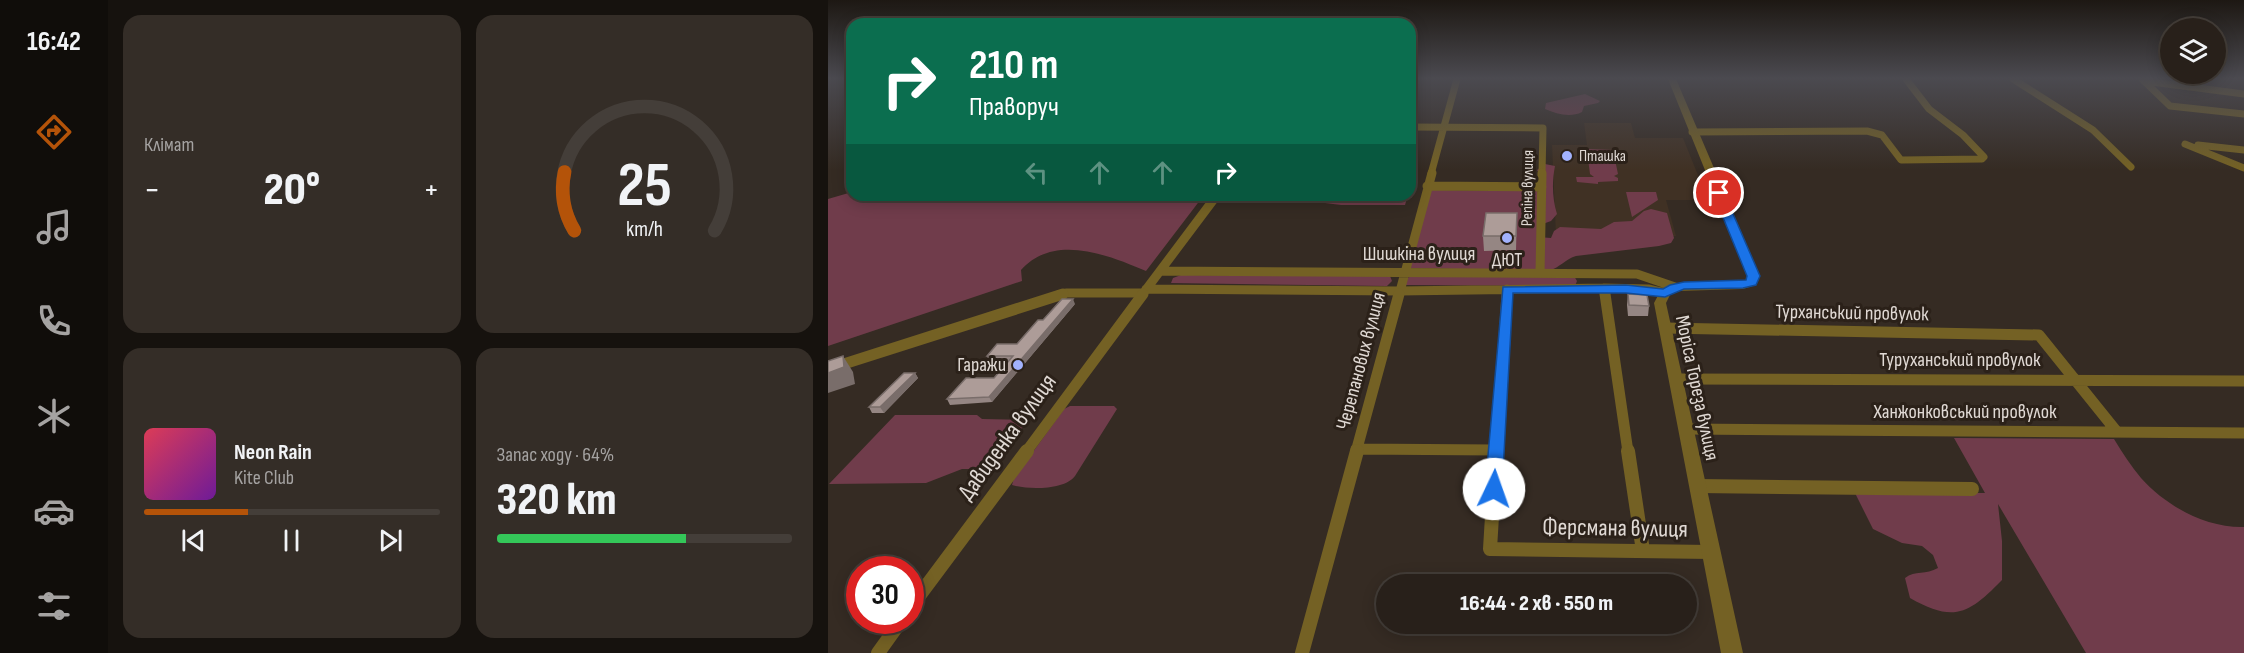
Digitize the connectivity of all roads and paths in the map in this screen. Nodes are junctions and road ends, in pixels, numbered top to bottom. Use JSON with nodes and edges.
{"nodes":[{"id":1,"x":1448,"y":109,"type":"edge"},
{"id":2,"x":1683,"y":109,"type":"edge"},
{"id":3,"x":1929,"y":109,"type":"edge"},
{"id":4,"x":2061,"y":109,"type":"edge"},
{"id":5,"x":2207,"y":109,"type":"edge"},
{"id":6,"x":2244,"y":114,"type":"edge"},
{"id":7,"x":1416,"y":127,"type":"edge"},
{"id":8,"x":1443,"y":127,"type":"junction"},
{"id":9,"x":1692,"y":132,"type":"junction"},
{"id":10,"x":2244,"y":150,"type":"edge"},
{"id":11,"x":2131,"y":167,"type":"dead end"},
{"id":12,"x":2244,"y":168,"type":"edge"},
{"id":13,"x":1427,"y":186,"type":"junction"},
{"id":14,"x":1542,"y":187,"type":"junction"},
{"id":15,"x":1212,"y":201,"type":"edge"},
{"id":16,"x":1160,"y":271,"type":"junction"},
{"id":17,"x":1404,"y":272,"type":"junction"},
{"id":18,"x":1540,"y":273,"type":"junction"},
{"id":19,"x":1582,"y":274,"type":"junction"},
{"id":20,"x":1604,"y":288,"type":"junction"},
{"id":21,"x":1507,"y":289,"type":"junction"},
{"id":22,"x":1583,"y":289,"type":"junction"},
{"id":23,"x":1670,"y":290,"type":"junction"},
{"id":24,"x":1144,"y":291,"type":"junction"},
{"id":25,"x":1399,"y":291,"type":"junction"},
{"id":26,"x":1665,"y":328,"type":"junction"},
{"id":27,"x":828,"y":369,"type":"edge"},
{"id":28,"x":1676,"y":378,"type":"junction"},
{"id":29,"x":2074,"y":378,"type":"junction"},
{"id":30,"x":2244,"y":381,"type":"edge"},
{"id":31,"x":1686,"y":429,"type":"junction"},
{"id":32,"x":2117,"y":432,"type":"junction"},
{"id":33,"x":2244,"y":433,"type":"edge"},
{"id":34,"x":1356,"y":449,"type":"junction"},
{"id":35,"x":1496,"y":450,"type":"junction"},
{"id":36,"x":1697,"y":486,"type":"junction"},
{"id":37,"x":1972,"y":489,"type":"dead end"},
{"id":38,"x":1643,"y":551,"type":"junction"},
{"id":39,"x":1711,"y":552,"type":"junction"},
{"id":40,"x":924,"y":589,"type":"edge"},
{"id":41,"x":892,"y":634,"type":"edge"},
{"id":42,"x":878,"y":653,"type":"edge"},
{"id":43,"x":1302,"y":653,"type":"edge"},
{"id":44,"x":1732,"y":653,"type":"edge"}],
"edges":[{"from":1,"to":8,"type":"street","name":"Черепанових вулиця"},
{"from":2,"to":9,"type":"street","name":"Моріса Тореза вулиця"},
{"from":3,"to":9,"type":"street"},
{"from":4,"to":11,"type":"street"},
{"from":5,"to":6,"type":"street"},
{"from":7,"to":8,"type":"street","name":"Репiна вулиця"},
{"from":8,"to":13,"type":"street","name":"Черепанових вулиця"},
{"from":8,"to":14,"type":"street","name":"Репiна вулиця"},
{"from":9,"to":23,"type":"street","name":"Моріса Тореза вулиця"},
{"from":10,"to":12,"type":"street"},
{"from":13,"to":14,"type":"street"},
{"from":13,"to":17,"type":"street","name":"Черепанових вулиця"},
{"from":14,"to":18,"type":"street","name":"Репiна вулиця"},
{"from":15,"to":16,"type":"street","name":"Давиденка вулиця"},
{"from":16,"to":17,"type":"street","name":"Шишкiна вулиця"},
{"from":16,"to":24,"type":"street","name":"Давиденка вулиця"},
{"from":17,"to":18,"type":"street","name":"Шишкiна вулиця"},
{"from":17,"to":25,"type":"street","name":"Черепанових вулиця"},
{"from":18,"to":19,"type":"street","name":"Шишкiна вулиця"},
{"from":19,"to":22,"type":"street"},
{"from":19,"to":23,"type":"street","name":"Шишкiна вулиця"},
{"from":20,"to":22,"type":"street"},
{"from":20,"to":23,"type":"street"},
{"from":20,"to":38,"type":"street"},
{"from":21,"to":22,"type":"street"},
{"from":21,"to":25,"type":"street"},
{"from":21,"to":35,"type":"street","name":"Ферсмана вулиця"},
{"from":23,"to":26,"type":"street","name":"Моріса Тореза вулиця"},
{"from":24,"to":25,"type":"street"},
{"from":24,"to":27,"type":"street"},
{"from":24,"to":40,"type":"street","name":"Давиденка вулиця"},
{"from":25,"to":34,"type":"street","name":"Черепанових вулиця"},
{"from":26,"to":28,"type":"street","name":"Моріса Тореза вулиця"},
{"from":26,"to":29,"type":"street","name":"Турханський провулок"},
{"from":28,"to":29,"type":"street","name":"Туруханський провулок"},
{"from":28,"to":31,"type":"street","name":"Моріса Тореза вулиця"},
{"from":29,"to":30,"type":"street","name":"Туруханський провулок"},
{"from":29,"to":32,"type":"street"},
{"from":31,"to":32,"type":"street","name":"Ханжонковський провулок"},
{"from":31,"to":36,"type":"street","name":"Моріса Тореза вулиця"},
{"from":32,"to":33,"type":"street","name":"Ханжонковський провулок"},
{"from":34,"to":35,"type":"street"},
{"from":34,"to":43,"type":"street","name":"Черепанових вулиця"},
{"from":35,"to":38,"type":"street","name":"Ферсмана вулиця"},
{"from":36,"to":37,"type":"street"},
{"from":36,"to":39,"type":"street","name":"Моріса Тореза вулиця"},
{"from":38,"to":39,"type":"street","name":"Ферсмана вулиця"},
{"from":39,"to":44,"type":"street","name":"Моріса Тореза вулиця"},
{"from":41,"to":42,"type":"street"}]}
